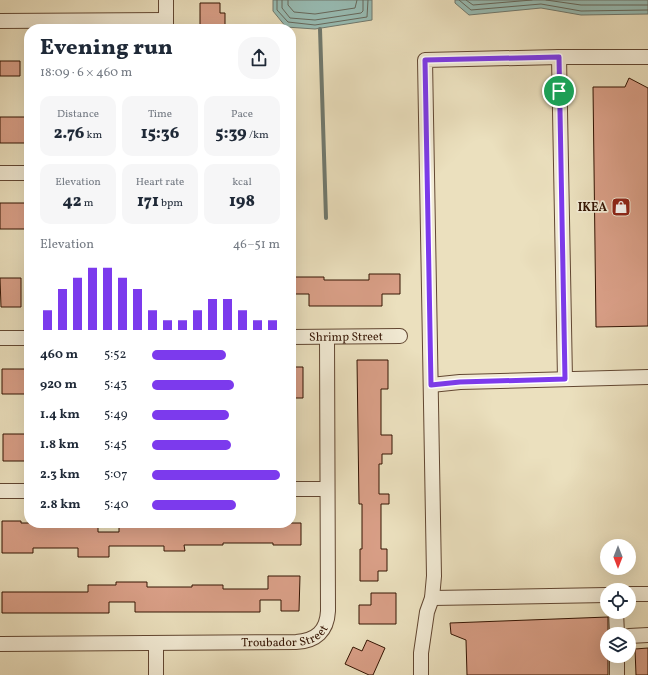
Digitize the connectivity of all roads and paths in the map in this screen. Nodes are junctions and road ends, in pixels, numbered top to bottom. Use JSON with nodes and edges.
{"nodes":[{"id":1,"x":166,"y":0,"type":"edge"},
{"id":2,"x":0,"y":21,"type":"edge"},
{"id":3,"x":124,"y":24,"type":"edge"},
{"id":4,"x":166,"y":24,"type":"edge"},
{"id":5,"x":559,"y":57,"type":"junction"},
{"id":6,"x":648,"y":57,"type":"edge"},
{"id":7,"x":0,"y":173,"type":"edge"},
{"id":8,"x":24,"y":173,"type":"edge"},
{"id":9,"x":400,"y":336,"type":"dead end"},
{"id":10,"x":296,"y":337,"type":"edge"},
{"id":11,"x":327,"y":337,"type":"junction"},
{"id":12,"x":0,"y":338,"type":"edge"},
{"id":13,"x":24,"y":338,"type":"edge"},
{"id":14,"x":648,"y":377,"type":"edge"},
{"id":15,"x":565,"y":379,"type":"junction"},
{"id":16,"x":431,"y":385,"type":"junction"},
{"id":17,"x":296,"y":489,"type":"edge"},
{"id":18,"x":327,"y":489,"type":"junction"},
{"id":19,"x":0,"y":491,"type":"edge"},
{"id":20,"x":24,"y":491,"type":"edge"},
{"id":21,"x":636,"y":594,"type":"edge"},
{"id":22,"x":648,"y":594,"type":"edge"},
{"id":23,"x":600,"y":595,"type":"edge"},
{"id":24,"x":432,"y":598,"type":"junction"},
{"id":25,"x":636,"y":636,"type":"edge"},
{"id":26,"x":648,"y":636,"type":"edge"},
{"id":27,"x":156,"y":643,"type":"junction"},
{"id":28,"x":0,"y":644,"type":"edge"},
{"id":29,"x":617,"y":663,"type":"edge"},
{"id":30,"x":156,"y":675,"type":"edge"},
{"id":31,"x":421,"y":675,"type":"edge"},
{"id":32,"x":618,"y":675,"type":"edge"}],
"edges":[{"from":1,"to":4,"type":"street"},
{"from":2,"to":3,"type":"street"},
{"from":5,"to":6,"type":"street"},
{"from":5,"to":15,"type":"street"},
{"from":5,"to":16,"type":"street"},
{"from":7,"to":8,"type":"street"},
{"from":9,"to":11,"type":"street","name":"Shrimp Street"},
{"from":10,"to":11,"type":"street","name":"Shrimp Street"},
{"from":11,"to":18,"type":"street","name":"Troubador Street"},
{"from":12,"to":13,"type":"street"},
{"from":14,"to":15,"type":"street"},
{"from":15,"to":16,"type":"street"},
{"from":16,"to":24,"type":"street"},
{"from":17,"to":18,"type":"street"},
{"from":18,"to":27,"type":"street","name":"Troubador Street"},
{"from":19,"to":20,"type":"street"},
{"from":21,"to":22,"type":"street"},
{"from":23,"to":24,"type":"street"},
{"from":24,"to":31,"type":"street"},
{"from":25,"to":26,"type":"street"},
{"from":27,"to":28,"type":"street","name":"Troubador Street"},
{"from":27,"to":30,"type":"street"},
{"from":29,"to":32,"type":"street"}]}
